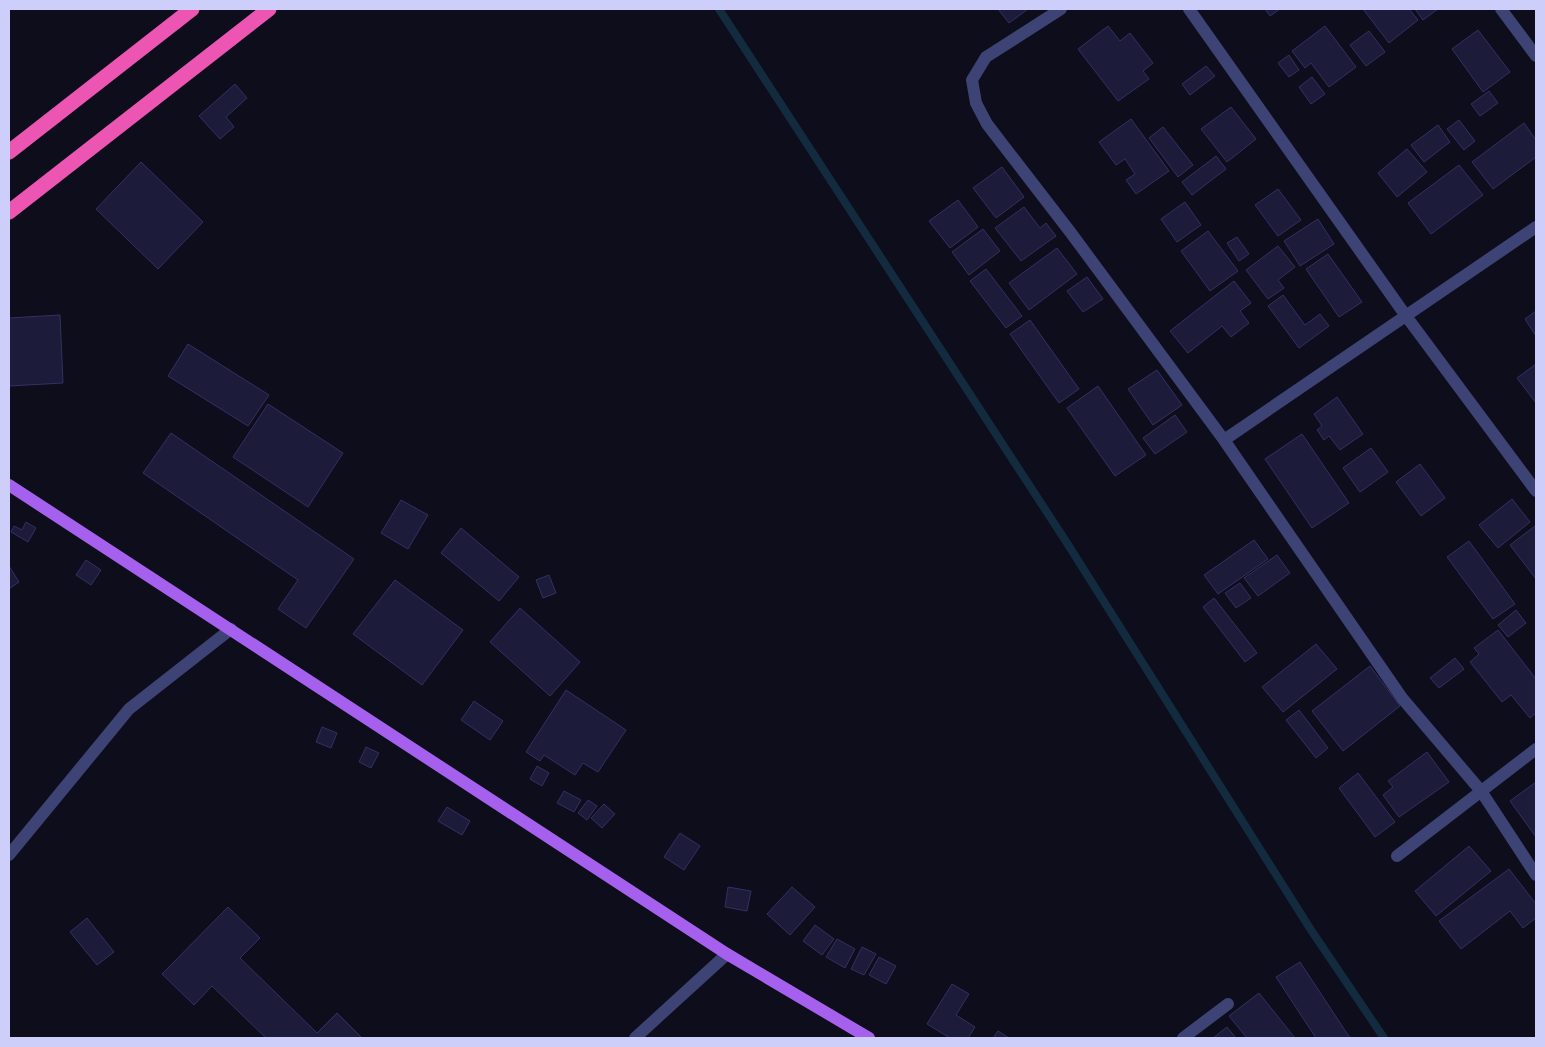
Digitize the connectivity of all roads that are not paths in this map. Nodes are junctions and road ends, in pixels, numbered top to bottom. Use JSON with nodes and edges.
{"nodes":[{"id":1,"x":192,"y":9,"type":"edge"},
{"id":2,"x":269,"y":9,"type":"edge"},
{"id":3,"x":1061,"y":9,"type":"edge"},
{"id":4,"x":1189,"y":9,"type":"edge"},
{"id":5,"x":1501,"y":9,"type":"edge"},
{"id":6,"x":1536,"y":56,"type":"edge"},
{"id":7,"x":9,"y":152,"type":"edge"},
{"id":8,"x":9,"y":212,"type":"edge"},
{"id":9,"x":1536,"y":227,"type":"edge"},
{"id":10,"x":1406,"y":316,"type":"junction"},
{"id":11,"x":1224,"y":440,"type":"junction"},
{"id":12,"x":9,"y":485,"type":"edge"},
{"id":13,"x":1536,"y":491,"type":"edge"},
{"id":14,"x":231,"y":629,"type":"junction"},
{"id":15,"x":1536,"y":749,"type":"edge"},
{"id":16,"x":1482,"y":791,"type":"junction"},
{"id":17,"x":9,"y":855,"type":"edge"},
{"id":18,"x":1397,"y":856,"type":"dead end"},
{"id":19,"x":1536,"y":875,"type":"edge"},
{"id":20,"x":727,"y":954,"type":"junction"},
{"id":21,"x":1228,"y":1004,"type":"dead end"},
{"id":22,"x":635,"y":1038,"type":"edge"},
{"id":23,"x":869,"y":1038,"type":"edge"},
{"id":24,"x":1183,"y":1038,"type":"edge"}],
"edges":[{"from":1,"to":7,"type":"highway"},
{"from":2,"to":8,"type":"highway"},
{"from":3,"to":11,"type":"street"},
{"from":4,"to":10,"type":"street"},
{"from":5,"to":6,"type":"street"},
{"from":9,"to":10,"type":"street"},
{"from":10,"to":11,"type":"street"},
{"from":10,"to":13,"type":"street"},
{"from":11,"to":16,"type":"street"},
{"from":12,"to":14,"type":"main road"},
{"from":14,"to":17,"type":"street"},
{"from":14,"to":20,"type":"main road"},
{"from":15,"to":16,"type":"street"},
{"from":16,"to":18,"type":"street"},
{"from":16,"to":19,"type":"street"},
{"from":20,"to":22,"type":"street"},
{"from":20,"to":23,"type":"main road"},
{"from":21,"to":24,"type":"street"}]}
